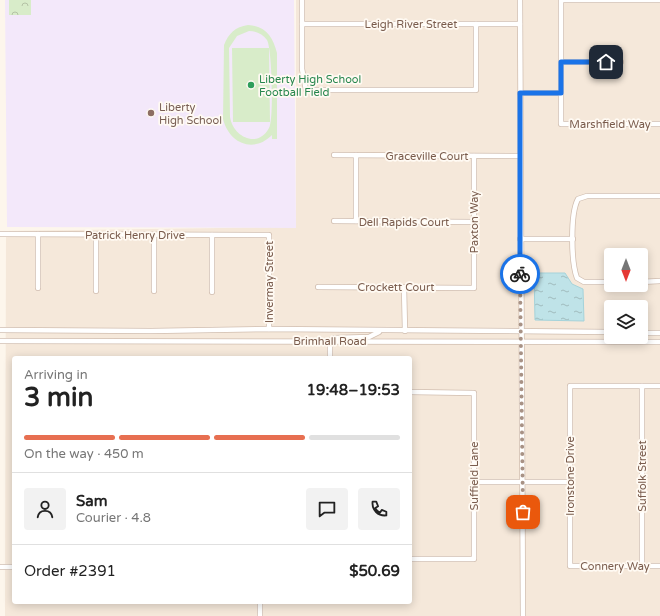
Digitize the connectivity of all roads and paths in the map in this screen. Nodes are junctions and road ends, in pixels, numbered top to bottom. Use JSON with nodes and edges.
{"nodes":[{"id":1,"x":302,"y":0,"type":"edge"},
{"id":2,"x":520,"y":0,"type":"edge"},
{"id":3,"x":561,"y":0,"type":"edge"},
{"id":4,"x":660,"y":0,"type":"edge"},
{"id":5,"x":302,"y":24,"type":"junction"},
{"id":6,"x":476,"y":24,"type":"junction"},
{"id":7,"x":520,"y":24,"type":"junction"},
{"id":8,"x":561,"y":62,"type":"junction"},
{"id":9,"x":621,"y":62,"type":"dead end"},
{"id":10,"x":520,"y":93,"type":"junction"},
{"id":11,"x":561,"y":93,"type":"junction"},
{"id":12,"x":660,"y":124,"type":"edge"},
{"id":13,"x":334,"y":156,"type":"dead end"},
{"id":14,"x":356,"y":156,"type":"junction"},
{"id":15,"x":474,"y":156,"type":"junction"},
{"id":16,"x":520,"y":156,"type":"junction"},
{"id":17,"x":660,"y":196,"type":"edge"},
{"id":18,"x":334,"y":221,"type":"dead end"},
{"id":19,"x":356,"y":221,"type":"junction"},
{"id":20,"x":474,"y":222,"type":"junction"},
{"id":21,"x":0,"y":234,"type":"edge"},
{"id":22,"x":38,"y":234,"type":"junction"},
{"id":23,"x":96,"y":234,"type":"junction"},
{"id":24,"x":154,"y":235,"type":"junction"},
{"id":25,"x":212,"y":235,"type":"junction"},
{"id":26,"x":269,"y":235,"type":"joint"},
{"id":27,"x":520,"y":239,"type":"junction"},
{"id":28,"x":573,"y":239,"type":"junction"},
{"id":29,"x":604,"y":282,"type":"edge"},
{"id":30,"x":648,"y":282,"type":"edge"},
{"id":31,"x":660,"y":282,"type":"edge"},
{"id":32,"x":318,"y":287,"type":"dead end"},
{"id":33,"x":38,"y":288,"type":"dead end"},
{"id":34,"x":404,"y":288,"type":"junction"},
{"id":35,"x":474,"y":288,"type":"joint"},
{"id":36,"x":96,"y":290,"type":"dead end"},
{"id":37,"x":154,"y":292,"type":"dead end"},
{"id":38,"x":212,"y":292,"type":"dead end"},
{"id":39,"x":269,"y":329,"type":"junction"},
{"id":40,"x":0,"y":330,"type":"edge"},
{"id":41,"x":381,"y":331,"type":"junction"},
{"id":42,"x":405,"y":331,"type":"junction"},
{"id":43,"x":521,"y":331,"type":"junction"},
{"id":44,"x":604,"y":332,"type":"edge"},
{"id":45,"x":648,"y":333,"type":"edge"},
{"id":46,"x":660,"y":333,"type":"edge"},
{"id":47,"x":0,"y":341,"type":"edge"},
{"id":48,"x":330,"y":341,"type":"junction"},
{"id":49,"x":521,"y":342,"type":"junction"},
{"id":50,"x":660,"y":342,"type":"edge"},
{"id":51,"x":330,"y":356,"type":"edge"},
{"id":52,"x":642,"y":386,"type":"junction"},
{"id":53,"x":660,"y":386,"type":"edge"},
{"id":54,"x":412,"y":392,"type":"edge"},
{"id":55,"x":474,"y":482,"type":"junction"},
{"id":56,"x":522,"y":482,"type":"junction"},
{"id":57,"x":570,"y":482,"type":"junction"},
{"id":58,"x":412,"y":559,"type":"edge"},
{"id":59,"x":570,"y":566,"type":"joint"},
{"id":60,"x":642,"y":566,"type":"junction"},
{"id":61,"x":660,"y":566,"type":"edge"},
{"id":62,"x":0,"y":567,"type":"edge"},
{"id":63,"x":12,"y":567,"type":"edge"},
{"id":64,"x":260,"y":604,"type":"edge"},
{"id":65,"x":260,"y":616,"type":"edge"},
{"id":66,"x":523,"y":616,"type":"edge"}],
"edges":[{"from":1,"to":5,"type":"street"},
{"from":2,"to":7,"type":"street"},
{"from":3,"to":4,"type":"street"},
{"from":3,"to":8,"type":"street"},
{"from":5,"to":6,"type":"street","name":"Leigh River Street"},
{"from":5,"to":6,"type":"street"},
{"from":6,"to":7,"type":"street","name":"Leigh River Street"},
{"from":7,"to":10,"type":"street"},
{"from":8,"to":9,"type":"street"},
{"from":8,"to":11,"type":"street"},
{"from":10,"to":11,"type":"street"},
{"from":10,"to":16,"type":"street"},
{"from":11,"to":12,"type":"street","name":"Marshfield Way"},
{"from":13,"to":14,"type":"street","name":"Graceville Court"},
{"from":14,"to":15,"type":"street","name":"Graceville Court"},
{"from":14,"to":19,"type":"street"},
{"from":15,"to":16,"type":"street","name":"Graceville Court"},
{"from":15,"to":20,"type":"street","name":"Paxton Way"},
{"from":16,"to":27,"type":"street"},
{"from":17,"to":28,"type":"street"},
{"from":18,"to":19,"type":"street","name":"Dell Rapids Court"},
{"from":19,"to":20,"type":"street","name":"Dell Rapids Court"},
{"from":20,"to":35,"type":"street","name":"Paxton Way"},
{"from":21,"to":22,"type":"street","name":"Patrick Henry Drive"},
{"from":22,"to":23,"type":"street","name":"Patrick Henry Drive"},
{"from":22,"to":33,"type":"street"},
{"from":23,"to":24,"type":"street","name":"Patrick Henry Drive"},
{"from":23,"to":36,"type":"street"},
{"from":24,"to":25,"type":"street","name":"Patrick Henry Drive"},
{"from":24,"to":37,"type":"street"},
{"from":25,"to":26,"type":"street","name":"Patrick Henry Drive"},
{"from":25,"to":38,"type":"street"},
{"from":26,"to":39,"type":"street","name":"Invermay Street"},
{"from":27,"to":28,"type":"street"},
{"from":27,"to":43,"type":"street"},
{"from":28,"to":29,"type":"street"},
{"from":30,"to":31,"type":"street"},
{"from":32,"to":34,"type":"street","name":"Crockett Court"},
{"from":34,"to":35,"type":"street","name":"Crockett Court"},
{"from":34,"to":42,"type":"street"},
{"from":39,"to":40,"type":"street","name":"Brimhall Road"},
{"from":39,"to":41,"type":"street","name":"Brimhall Road"},
{"from":41,"to":42,"type":"street","name":"Brimhall Road"},
{"from":41,"to":48,"type":"street"},
{"from":42,"to":43,"type":"street","name":"Brimhall Road"},
{"from":43,"to":44,"type":"street","name":"Brimhall Road"},
{"from":43,"to":49,"type":"street"},
{"from":45,"to":46,"type":"street"},
{"from":47,"to":48,"type":"street","name":"Brimhall Road"},
{"from":48,"to":49,"type":"street","name":"Brimhall Road"},
{"from":48,"to":51,"type":"street"},
{"from":49,"to":50,"type":"street","name":"Brimhall Road"},
{"from":49,"to":56,"type":"street"},
{"from":52,"to":53,"type":"street"},
{"from":52,"to":57,"type":"street","name":"Ironstone Drive"},
{"from":52,"to":60,"type":"street","name":"Suffolk Street"},
{"from":54,"to":55,"type":"street","name":"Suffield Lane"},
{"from":55,"to":56,"type":"street"},
{"from":55,"to":58,"type":"street","name":"Suffield Lane"},
{"from":56,"to":57,"type":"street"},
{"from":56,"to":66,"type":"street"},
{"from":57,"to":59,"type":"street","name":"Ironstone Drive"},
{"from":59,"to":60,"type":"street","name":"Connery Way"},
{"from":60,"to":61,"type":"street","name":"Connery Way"},
{"from":62,"to":63,"type":"street"},
{"from":64,"to":65,"type":"street"}]}
